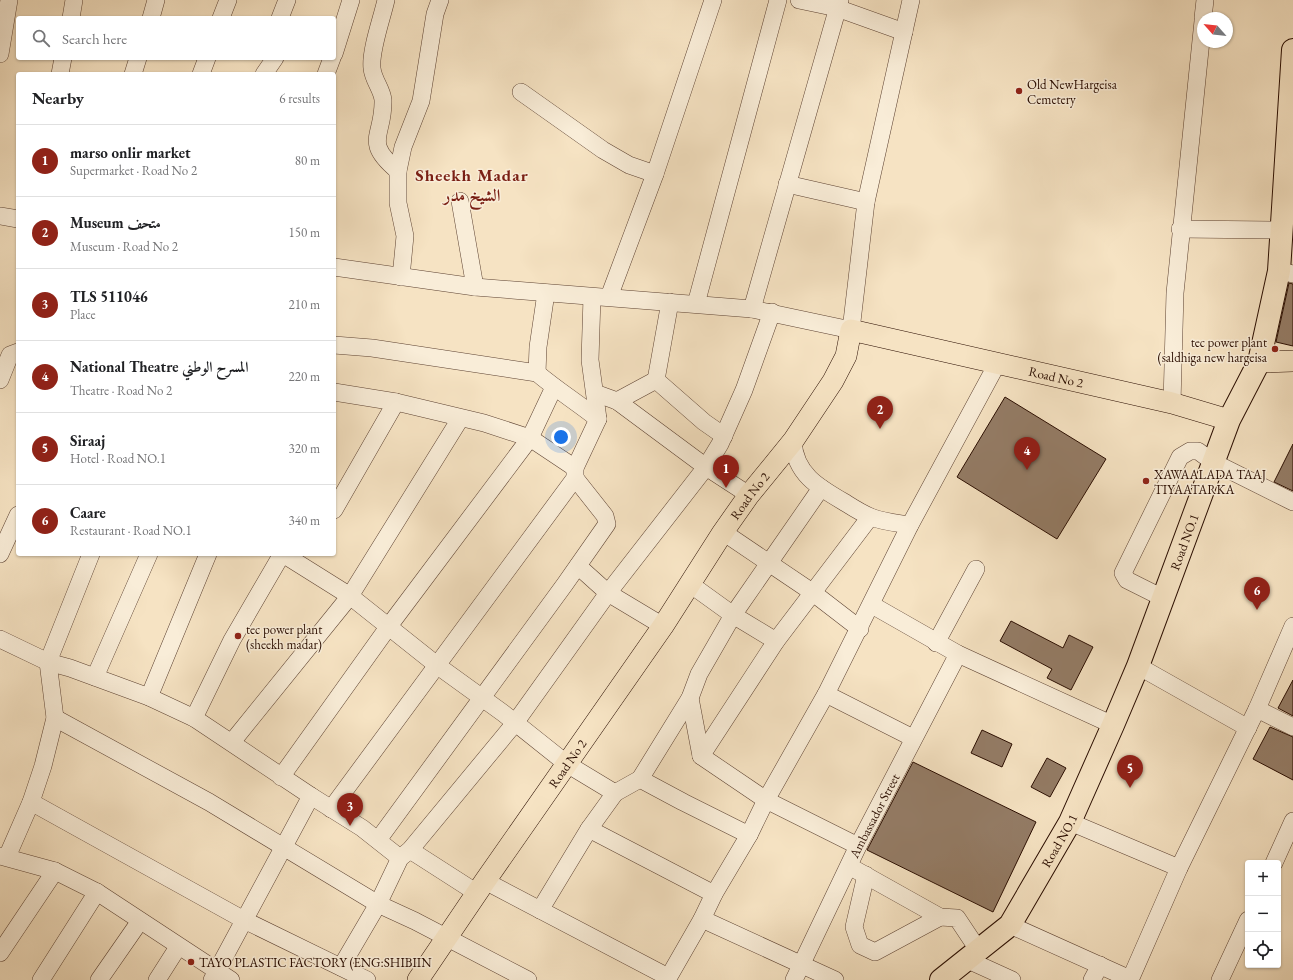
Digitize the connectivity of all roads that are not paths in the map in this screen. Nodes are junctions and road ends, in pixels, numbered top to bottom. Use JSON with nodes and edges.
{"nodes":[{"id":1,"x":9,"y":0,"type":"edge"},
{"id":2,"x":74,"y":0,"type":"edge"},
{"id":3,"x":156,"y":0,"type":"edge"},
{"id":4,"x":228,"y":0,"type":"edge"},
{"id":5,"x":287,"y":0,"type":"edge"},
{"id":6,"x":351,"y":0,"type":"edge"},
{"id":7,"x":386,"y":0,"type":"edge"},
{"id":8,"x":440,"y":0,"type":"edge"},
{"id":9,"x":712,"y":0,"type":"edge"},
{"id":10,"x":778,"y":0,"type":"edge"},
{"id":11,"x":799,"y":0,"type":"edge"},
{"id":12,"x":912,"y":0,"type":"edge"},
{"id":13,"x":1205,"y":0,"type":"edge"},
{"id":14,"x":838,"y":4,"type":"edge"},
{"id":15,"x":1204,"y":12,"type":"edge"},
{"id":16,"x":71,"y":16,"type":"edge"},
{"id":17,"x":152,"y":16,"type":"edge"},
{"id":18,"x":222,"y":16,"type":"edge"},
{"id":19,"x":281,"y":16,"type":"edge"},
{"id":20,"x":904,"y":32,"type":"junction"},
{"id":21,"x":336,"y":48,"type":"edge"},
{"id":22,"x":1200,"y":48,"type":"edge"},
{"id":23,"x":1293,"y":50,"type":"edge"},
{"id":24,"x":0,"y":54,"type":"edge"},
{"id":25,"x":63,"y":60,"type":"edge"},
{"id":26,"x":137,"y":60,"type":"edge"},
{"id":27,"x":206,"y":60,"type":"edge"},
{"id":28,"x":274,"y":60,"type":"edge"},
{"id":29,"x":331,"y":60,"type":"edge"},
{"id":30,"x":60,"y":72,"type":"edge"},
{"id":31,"x":134,"y":72,"type":"edge"},
{"id":32,"x":202,"y":72,"type":"edge"},
{"id":33,"x":265,"y":72,"type":"edge"},
{"id":34,"x":327,"y":72,"type":"edge"},
{"id":35,"x":521,"y":92,"type":"dead end"},
{"id":36,"x":1289,"y":160,"type":"edge"},
{"id":37,"x":398,"y":171,"type":"junction"},
{"id":38,"x":655,"y":174,"type":"junction"},
{"id":39,"x":787,"y":184,"type":"junction"},
{"id":40,"x":460,"y":201,"type":"dead end"},
{"id":41,"x":866,"y":202,"type":"junction"},
{"id":42,"x":0,"y":216,"type":"edge"},
{"id":43,"x":16,"y":219,"type":"edge"},
{"id":44,"x":1285,"y":222,"type":"edge"},
{"id":45,"x":1180,"y":229,"type":"junction"},
{"id":46,"x":336,"y":267,"type":"edge"},
{"id":47,"x":1286,"y":273,"type":"edge"},
{"id":48,"x":401,"y":277,"type":"junction"},
{"id":49,"x":475,"y":287,"type":"junction"},
{"id":50,"x":546,"y":294,"type":"junction"},
{"id":51,"x":600,"y":297,"type":"junction"},
{"id":52,"x":670,"y":302,"type":"junction"},
{"id":53,"x":696,"y":304,"type":"junction"},
{"id":54,"x":752,"y":309,"type":"junction"},
{"id":55,"x":772,"y":312,"type":"junction"},
{"id":56,"x":850,"y":330,"type":"junction"},
{"id":57,"x":336,"y":345,"type":"edge"},
{"id":58,"x":16,"y":353,"type":"edge"},
{"id":59,"x":1293,"y":361,"type":"edge"},
{"id":60,"x":1259,"y":362,"type":"junction"},
{"id":61,"x":997,"y":364,"type":"junction"},
{"id":62,"x":538,"y":373,"type":"junction"},
{"id":63,"x":0,"y":380,"type":"edge"},
{"id":64,"x":656,"y":380,"type":"junction"},
{"id":65,"x":554,"y":387,"type":"junction"},
{"id":66,"x":336,"y":394,"type":"edge"},
{"id":67,"x":595,"y":394,"type":"junction"},
{"id":68,"x":617,"y":401,"type":"junction"},
{"id":69,"x":396,"y":402,"type":"junction"},
{"id":70,"x":1172,"y":403,"type":"junction"},
{"id":71,"x":460,"y":419,"type":"junction"},
{"id":72,"x":598,"y":419,"type":"junction"},
{"id":73,"x":1229,"y":420,"type":"junction"},
{"id":74,"x":724,"y":436,"type":"junction"},
{"id":75,"x":530,"y":438,"type":"junction"},
{"id":76,"x":793,"y":441,"type":"junction"},
{"id":77,"x":1212,"y":462,"type":"junction"},
{"id":78,"x":706,"y":467,"type":"junction"},
{"id":79,"x":575,"y":473,"type":"junction"},
{"id":80,"x":821,"y":488,"type":"junction"},
{"id":81,"x":749,"y":494,"type":"junction"},
{"id":82,"x":1293,"y":502,"type":"edge"},
{"id":83,"x":336,"y":507,"type":"edge"},
{"id":84,"x":870,"y":517,"type":"junction"},
{"id":85,"x":16,"y":519,"type":"edge"},
{"id":86,"x":910,"y":525,"type":"junction"},
{"id":87,"x":723,"y":532,"type":"junction"},
{"id":88,"x":0,"y":554,"type":"edge"},
{"id":89,"x":90,"y":556,"type":"edge"},
{"id":90,"x":148,"y":556,"type":"edge"},
{"id":91,"x":207,"y":556,"type":"edge"},
{"id":92,"x":282,"y":556,"type":"edge"},
{"id":93,"x":291,"y":556,"type":"edge"},
{"id":94,"x":306,"y":560,"type":"edge"},
{"id":95,"x":769,"y":562,"type":"junction"},
{"id":96,"x":578,"y":566,"type":"junction"},
{"id":97,"x":976,"y":569,"type":"dead end"},
{"id":98,"x":690,"y":584,"type":"junction"},
{"id":99,"x":812,"y":592,"type":"junction"},
{"id":100,"x":608,"y":593,"type":"junction"},
{"id":101,"x":350,"y":596,"type":"junction"},
{"id":102,"x":1163,"y":598,"type":"junction"},
{"id":103,"x":872,"y":605,"type":"junction"},
{"id":104,"x":733,"y":615,"type":"junction"},
{"id":105,"x":389,"y":626,"type":"junction"},
{"id":106,"x":663,"y":626,"type":"junction"},
{"id":107,"x":1293,"y":626,"type":"edge"},
{"id":108,"x":860,"y":629,"type":"junction"},
{"id":109,"x":0,"y":639,"type":"edge"},
{"id":110,"x":776,"y":641,"type":"junction"},
{"id":111,"x":936,"y":643,"type":"junction"},
{"id":112,"x":958,"y":654,"type":"junction"},
{"id":113,"x":48,"y":662,"type":"junction"},
{"id":114,"x":438,"y":666,"type":"junction"},
{"id":115,"x":1138,"y":666,"type":"junction"},
{"id":116,"x":95,"y":677,"type":"junction"},
{"id":117,"x":826,"y":694,"type":"junction"},
{"id":118,"x":149,"y":697,"type":"junction"},
{"id":119,"x":482,"y":697,"type":"junction"},
{"id":120,"x":690,"y":698,"type":"junction"},
{"id":121,"x":1256,"y":709,"type":"junction"},
{"id":122,"x":55,"y":718,"type":"junction"},
{"id":123,"x":194,"y":718,"type":"junction"},
{"id":124,"x":515,"y":724,"type":"junction"},
{"id":125,"x":1114,"y":726,"type":"junction"},
{"id":126,"x":1293,"y":727,"type":"edge"},
{"id":127,"x":1248,"y":728,"type":"junction"},
{"id":128,"x":913,"y":738,"type":"junction"},
{"id":129,"x":232,"y":742,"type":"junction"},
{"id":130,"x":701,"y":756,"type":"junction"},
{"id":131,"x":567,"y":764,"type":"junction"},
{"id":132,"x":281,"y":777,"type":"junction"},
{"id":133,"x":640,"y":779,"type":"junction"},
{"id":134,"x":615,"y":793,"type":"junction"},
{"id":135,"x":311,"y":796,"type":"junction"},
{"id":136,"x":766,"y":800,"type":"junction"},
{"id":137,"x":31,"y":802,"type":"junction"},
{"id":138,"x":331,"y":809,"type":"junction"},
{"id":139,"x":1293,"y":821,"type":"edge"},
{"id":140,"x":1070,"y":822,"type":"junction"},
{"id":141,"x":589,"y":829,"type":"junction"},
{"id":142,"x":749,"y":835,"type":"junction"},
{"id":143,"x":378,"y":840,"type":"junction"},
{"id":144,"x":858,"y":846,"type":"junction"},
{"id":145,"x":283,"y":848,"type":"junction"},
{"id":146,"x":405,"y":854,"type":"junction"},
{"id":147,"x":4,"y":856,"type":"edge"},
{"id":148,"x":1275,"y":860,"type":"edge"},
{"id":149,"x":849,"y":866,"type":"junction"},
{"id":150,"x":1179,"y":868,"type":"junction"},
{"id":151,"x":55,"y":871,"type":"junction"},
{"id":152,"x":866,"y":875,"type":"junction"},
{"id":153,"x":481,"y":887,"type":"junction"},
{"id":154,"x":97,"y":892,"type":"junction"},
{"id":155,"x":714,"y":894,"type":"junction"},
{"id":156,"x":378,"y":904,"type":"junction"},
{"id":157,"x":540,"y":910,"type":"junction"},
{"id":158,"x":940,"y":917,"type":"junction"},
{"id":159,"x":702,"y":919,"type":"junction"},
{"id":160,"x":244,"y":920,"type":"junction"},
{"id":161,"x":140,"y":921,"type":"junction"},
{"id":162,"x":1010,"y":925,"type":"junction"},
{"id":163,"x":1245,"y":926,"type":"edge"},
{"id":164,"x":6,"y":936,"type":"edge"},
{"id":165,"x":446,"y":937,"type":"junction"},
{"id":166,"x":178,"y":947,"type":"junction"},
{"id":167,"x":0,"y":953,"type":"edge"},
{"id":168,"x":973,"y":955,"type":"junction"},
{"id":169,"x":802,"y":965,"type":"junction"},
{"id":170,"x":1100,"y":965,"type":"junction"},
{"id":171,"x":341,"y":967,"type":"junction"},
{"id":172,"x":220,"y":977,"type":"edge"},
{"id":173,"x":667,"y":979,"type":"edge"},
{"id":174,"x":41,"y":980,"type":"edge"},
{"id":175,"x":99,"y":980,"type":"edge"},
{"id":176,"x":157,"y":980,"type":"edge"},
{"id":177,"x":367,"y":980,"type":"edge"},
{"id":178,"x":418,"y":980,"type":"edge"},
{"id":179,"x":528,"y":980,"type":"edge"},
{"id":180,"x":794,"y":980,"type":"edge"},
{"id":181,"x":835,"y":980,"type":"edge"},
{"id":182,"x":941,"y":980,"type":"edge"},
{"id":183,"x":1012,"y":980,"type":"edge"},
{"id":184,"x":1092,"y":980,"type":"edge"},
{"id":185,"x":1130,"y":980,"type":"edge"},
{"id":186,"x":1220,"y":980,"type":"edge"}],
"edges":[{"from":1,"to":24,"type":"street"},
{"from":2,"to":16,"type":"street"},
{"from":3,"to":17,"type":"street"},
{"from":4,"to":18,"type":"street"},
{"from":5,"to":19,"type":"street"},
{"from":6,"to":21,"type":"street"},
{"from":7,"to":37,"type":"street"},
{"from":8,"to":37,"type":"street"},
{"from":9,"to":38,"type":"street"},
{"from":10,"to":53,"type":"street"},
{"from":11,"to":14,"type":"street"},
{"from":12,"to":20,"type":"street"},
{"from":13,"to":15,"type":"street"},
{"from":14,"to":20,"type":"street"},
{"from":14,"to":39,"type":"street"},
{"from":20,"to":41,"type":"street"},
{"from":22,"to":45,"type":"street"},
{"from":23,"to":36,"type":"highway","name":"Road NO.1"},
{"from":25,"to":30,"type":"street"},
{"from":26,"to":31,"type":"street"},
{"from":27,"to":32,"type":"street"},
{"from":28,"to":33,"type":"street"},
{"from":29,"to":34,"type":"street"},
{"from":35,"to":38,"type":"street"},
{"from":36,"to":44,"type":"highway","name":"Road NO.1"},
{"from":37,"to":48,"type":"street"},
{"from":38,"to":51,"type":"street"},
{"from":39,"to":41,"type":"street"},
{"from":39,"to":54,"type":"street"},
{"from":40,"to":49,"type":"street"},
{"from":41,"to":56,"type":"street"},
{"from":42,"to":43,"type":"street"},
{"from":44,"to":45,"type":"street"},
{"from":44,"to":47,"type":"highway","name":"Road NO.1"},
{"from":45,"to":70,"type":"street"},
{"from":46,"to":48,"type":"street"},
{"from":47,"to":60,"type":"highway","name":"Road NO.1"},
{"from":48,"to":49,"type":"street"},
{"from":49,"to":50,"type":"street"},
{"from":50,"to":51,"type":"street"},
{"from":50,"to":62,"type":"street"},
{"from":51,"to":52,"type":"street"},
{"from":51,"to":67,"type":"street"},
{"from":52,"to":53,"type":"street"},
{"from":52,"to":64,"type":"street"},
{"from":53,"to":54,"type":"street"},
{"from":54,"to":55,"type":"street"},
{"from":55,"to":56,"type":"street"},
{"from":55,"to":74,"type":"street"},
{"from":56,"to":61,"type":"main road","name":"Road No 2"},
{"from":56,"to":76,"type":"main road","name":"Road No 2"},
{"from":57,"to":62,"type":"street"},
{"from":58,"to":63,"type":"street"},
{"from":59,"to":60,"type":"main road"},
{"from":60,"to":73,"type":"highway","name":"Road NO.1"},
{"from":61,"to":70,"type":"main road","name":"Road No 2"},
{"from":61,"to":86,"type":"street"},
{"from":62,"to":65,"type":"street"},
{"from":64,"to":68,"type":"street"},
{"from":64,"to":74,"type":"street"},
{"from":65,"to":72,"type":"street"},
{"from":65,"to":75,"type":"street"},
{"from":66,"to":69,"type":"street"},
{"from":67,"to":68,"type":"street"},
{"from":67,"to":72,"type":"street"},
{"from":68,"to":78,"type":"street"},
{"from":69,"to":71,"type":"street"},
{"from":69,"to":83,"type":"street"},
{"from":70,"to":73,"type":"main road","name":"Road No 2"},
{"from":71,"to":75,"type":"street"},
{"from":71,"to":101,"type":"street"},
{"from":72,"to":79,"type":"street"},
{"from":73,"to":77,"type":"highway","name":"Road NO.1"},
{"from":74,"to":78,"type":"street"},
{"from":75,"to":79,"type":"street"},
{"from":75,"to":105,"type":"street"},
{"from":76,"to":80,"type":"street"},
{"from":76,"to":81,"type":"main road","name":"Road No 2"},
{"from":77,"to":82,"type":"street"},
{"from":77,"to":102,"type":"highway","name":"Road NO.1"},
{"from":77,"to":102,"type":"street"},
{"from":78,"to":81,"type":"street"},
{"from":78,"to":100,"type":"street"},
{"from":79,"to":96,"type":"street"},
{"from":79,"to":114,"type":"street"},
{"from":80,"to":84,"type":"street"},
{"from":80,"to":95,"type":"street"},
{"from":81,"to":87,"type":"main road","name":"Road No 2"},
{"from":84,"to":86,"type":"street"},
{"from":84,"to":99,"type":"street"},
{"from":85,"to":88,"type":"street"},
{"from":86,"to":103,"type":"street"},
{"from":87,"to":95,"type":"street"},
{"from":87,"to":98,"type":"main road","name":"Road No 2"},
{"from":89,"to":113,"type":"street"},
{"from":90,"to":116,"type":"street"},
{"from":91,"to":118,"type":"street"},
{"from":92,"to":123,"type":"street"},
{"from":93,"to":94,"type":"street"},
{"from":94,"to":101,"type":"street"},
{"from":95,"to":99,"type":"street"},
{"from":95,"to":104,"type":"street"},
{"from":96,"to":100,"type":"street"},
{"from":96,"to":119,"type":"street"},
{"from":97,"to":111,"type":"street"},
{"from":98,"to":104,"type":"street"},
{"from":98,"to":106,"type":"main road","name":"Road No 2"},
{"from":99,"to":108,"type":"street"},
{"from":99,"to":110,"type":"street"},
{"from":100,"to":106,"type":"street"},
{"from":100,"to":124,"type":"street"},
{"from":101,"to":105,"type":"street"},
{"from":101,"to":129,"type":"street"},
{"from":102,"to":115,"type":"highway","name":"Road NO.1"},
{"from":103,"to":108,"type":"street"},
{"from":103,"to":111,"type":"street"},
{"from":104,"to":110,"type":"street"},
{"from":104,"to":120,"type":"street"},
{"from":105,"to":114,"type":"street"},
{"from":105,"to":132,"type":"street"},
{"from":106,"to":131,"type":"main road","name":"Road No 2"},
{"from":107,"to":121,"type":"street"},
{"from":108,"to":117,"type":"street"},
{"from":109,"to":113,"type":"street"},
{"from":110,"to":130,"type":"street"},
{"from":111,"to":112,"type":"street"},
{"from":112,"to":125,"type":"street"},
{"from":112,"to":128,"type":"street","name":"Ambassador Street"},
{"from":113,"to":116,"type":"street"},
{"from":113,"to":122,"type":"street"},
{"from":114,"to":119,"type":"street"},
{"from":114,"to":138,"type":"street"},
{"from":115,"to":125,"type":"highway","name":"Road NO.1"},
{"from":115,"to":127,"type":"street"},
{"from":116,"to":118,"type":"street"},
{"from":117,"to":128,"type":"street"},
{"from":117,"to":136,"type":"street"},
{"from":118,"to":123,"type":"street"},
{"from":119,"to":124,"type":"street"},
{"from":119,"to":143,"type":"street"},
{"from":120,"to":130,"type":"street"},
{"from":120,"to":133,"type":"street"},
{"from":121,"to":126,"type":"street"},
{"from":121,"to":127,"type":"street"},
{"from":122,"to":137,"type":"street"},
{"from":122,"to":145,"type":"street"},
{"from":123,"to":129,"type":"street"},
{"from":124,"to":131,"type":"street"},
{"from":124,"to":146,"type":"street"},
{"from":125,"to":140,"type":"highway","name":"Road NO.1"},
{"from":127,"to":150,"type":"street"},
{"from":128,"to":144,"type":"street","name":"Ambassador Street"},
{"from":129,"to":132,"type":"street"},
{"from":130,"to":136,"type":"street"},
{"from":131,"to":134,"type":"street"},
{"from":131,"to":153,"type":"main road","name":"Road No 2"},
{"from":132,"to":135,"type":"street"},
{"from":133,"to":134,"type":"street"},
{"from":133,"to":142,"type":"street"},
{"from":134,"to":141,"type":"street"},
{"from":135,"to":138,"type":"street"},
{"from":135,"to":145,"type":"street"},
{"from":136,"to":142,"type":"street"},
{"from":136,"to":144,"type":"street"},
{"from":137,"to":147,"type":"street"},
{"from":137,"to":160,"type":"street"},
{"from":138,"to":143,"type":"street"},
{"from":139,"to":148,"type":"street"},
{"from":140,"to":150,"type":"street"},
{"from":140,"to":162,"type":"highway","name":"Road NO.1"},
{"from":141,"to":155,"type":"street"},
{"from":141,"to":157,"type":"street"},
{"from":142,"to":155,"type":"street"},
{"from":143,"to":146,"type":"street"},
{"from":144,"to":149,"type":"street","name":"Ambassador Street"},
{"from":145,"to":156,"type":"street"},
{"from":145,"to":160,"type":"street"},
{"from":146,"to":153,"type":"street"},
{"from":146,"to":156,"type":"street"},
{"from":147,"to":151,"type":"street"},
{"from":149,"to":152,"type":"street"},
{"from":149,"to":169,"type":"street","name":"Ambassador Street"},
{"from":150,"to":185,"type":"street"},
{"from":151,"to":154,"type":"street"},
{"from":151,"to":164,"type":"street"},
{"from":152,"to":158,"type":"street"},
{"from":152,"to":158,"type":"street"},
{"from":153,"to":157,"type":"street"},
{"from":153,"to":165,"type":"main road","name":"Road No 2"},
{"from":154,"to":161,"type":"street"},
{"from":154,"to":174,"type":"street"},
{"from":155,"to":159,"type":"street"},
{"from":156,"to":165,"type":"street"},
{"from":156,"to":171,"type":"street"},
{"from":157,"to":173,"type":"street"},
{"from":158,"to":168,"type":"street"},
{"from":159,"to":169,"type":"street"},
{"from":159,"to":173,"type":"street"},
{"from":160,"to":171,"type":"street"},
{"from":160,"to":172,"type":"street"},
{"from":161,"to":166,"type":"street"},
{"from":161,"to":175,"type":"street"},
{"from":162,"to":168,"type":"highway","name":"Road NO.1"},
{"from":162,"to":170,"type":"street"},
{"from":163,"to":186,"type":"street"},
{"from":164,"to":167,"type":"street"},
{"from":165,"to":178,"type":"main road","name":"Road No 2"},
{"from":165,"to":179,"type":"street"},
{"from":166,"to":172,"type":"street"},
{"from":166,"to":176,"type":"street"},
{"from":168,"to":182,"type":"highway","name":"Road NO.1"},
{"from":168,"to":183,"type":"street"},
{"from":169,"to":180,"type":"street","name":"Ambassador Street"},
{"from":169,"to":181,"type":"street"},
{"from":170,"to":184,"type":"street"},
{"from":170,"to":185,"type":"street"},
{"from":171,"to":177,"type":"street"}]}
